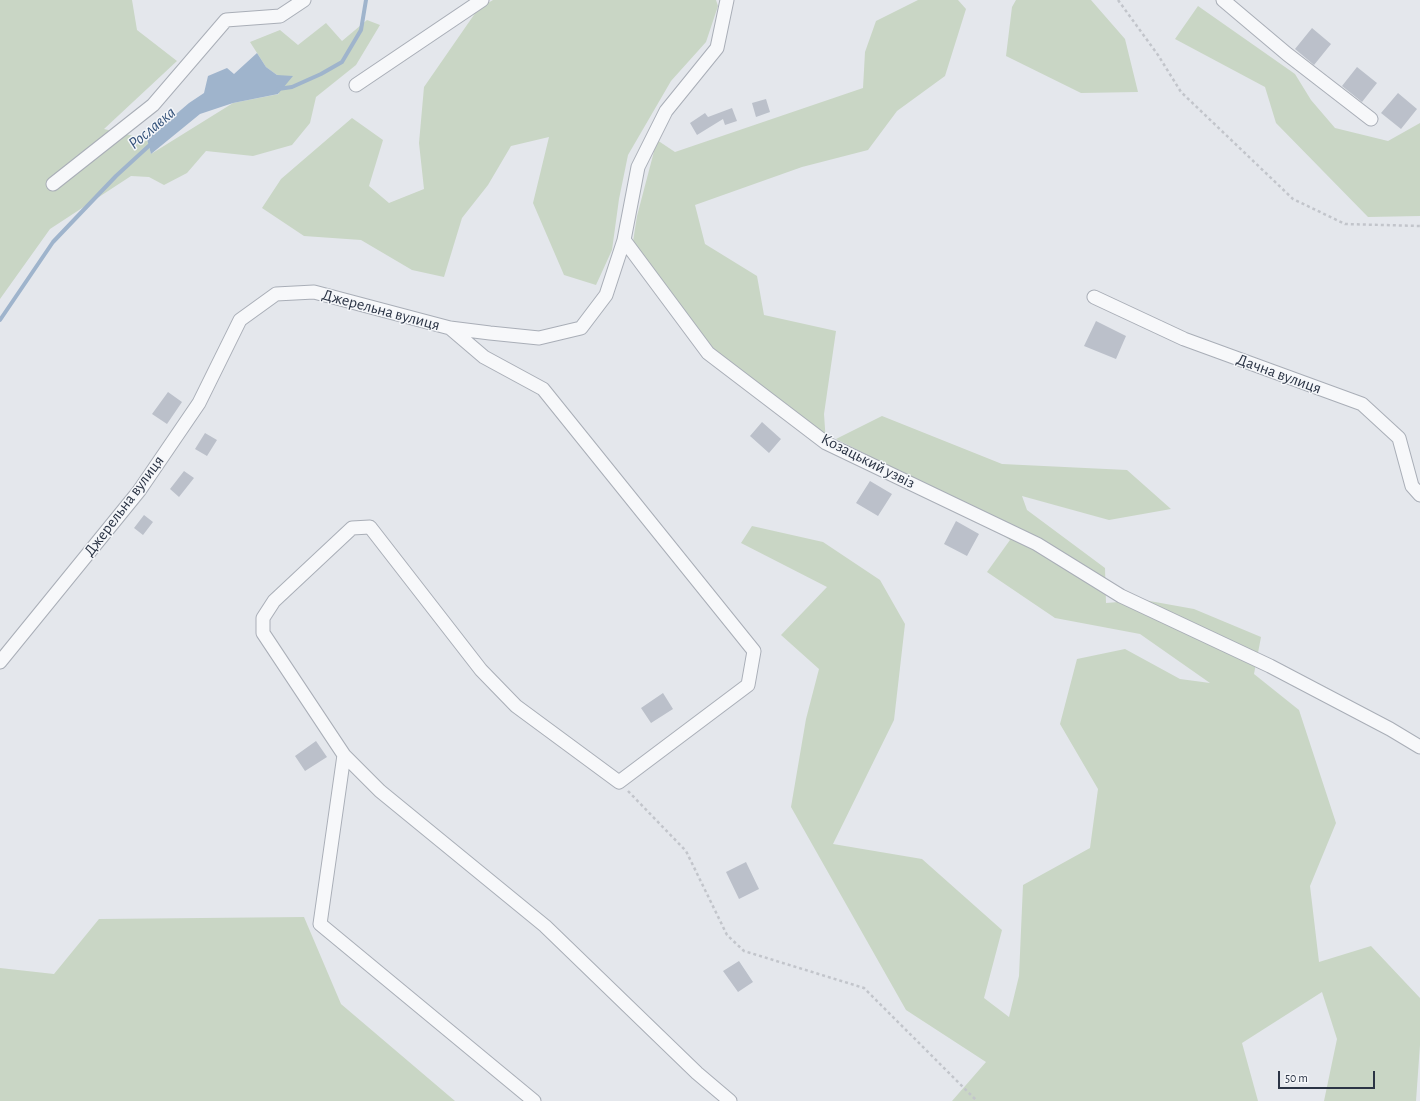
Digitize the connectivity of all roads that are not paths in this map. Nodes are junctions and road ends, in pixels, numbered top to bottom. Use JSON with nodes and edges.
{"nodes":[{"id":1,"x":304,"y":0,"type":"edge"},
{"id":2,"x":482,"y":0,"type":"edge"},
{"id":3,"x":727,"y":0,"type":"edge"},
{"id":4,"x":1223,"y":0,"type":"edge"},
{"id":5,"x":356,"y":85,"type":"dead end"},
{"id":6,"x":1371,"y":119,"type":"dead end"},
{"id":7,"x":53,"y":184,"type":"dead end"},
{"id":8,"x":624,"y":240,"type":"junction"},
{"id":9,"x":1094,"y":297,"type":"dead end"},
{"id":10,"x":450,"y":328,"type":"junction"},
{"id":11,"x":1420,"y":495,"type":"edge"},
{"id":12,"x":0,"y":662,"type":"edge"},
{"id":13,"x":1420,"y":747,"type":"edge"},
{"id":14,"x":344,"y":755,"type":"junction"},
{"id":15,"x":534,"y":1101,"type":"edge"},
{"id":16,"x":730,"y":1101,"type":"edge"}],
"edges":[{"from":1,"to":7,"type":"street"},
{"from":2,"to":5,"type":"street"},
{"from":3,"to":8,"type":"street","name":"Джерельна вулиця"},
{"from":4,"to":6,"type":"street"},
{"from":8,"to":10,"type":"street","name":"Джерельна вулиця"},
{"from":8,"to":13,"type":"street","name":"Козацький узвіз"},
{"from":9,"to":11,"type":"street","name":"Дачна вулиця"},
{"from":10,"to":12,"type":"street","name":"Джерельна вулиця"},
{"from":10,"to":14,"type":"street"},
{"from":14,"to":15,"type":"street"},
{"from":14,"to":16,"type":"street"}]}
